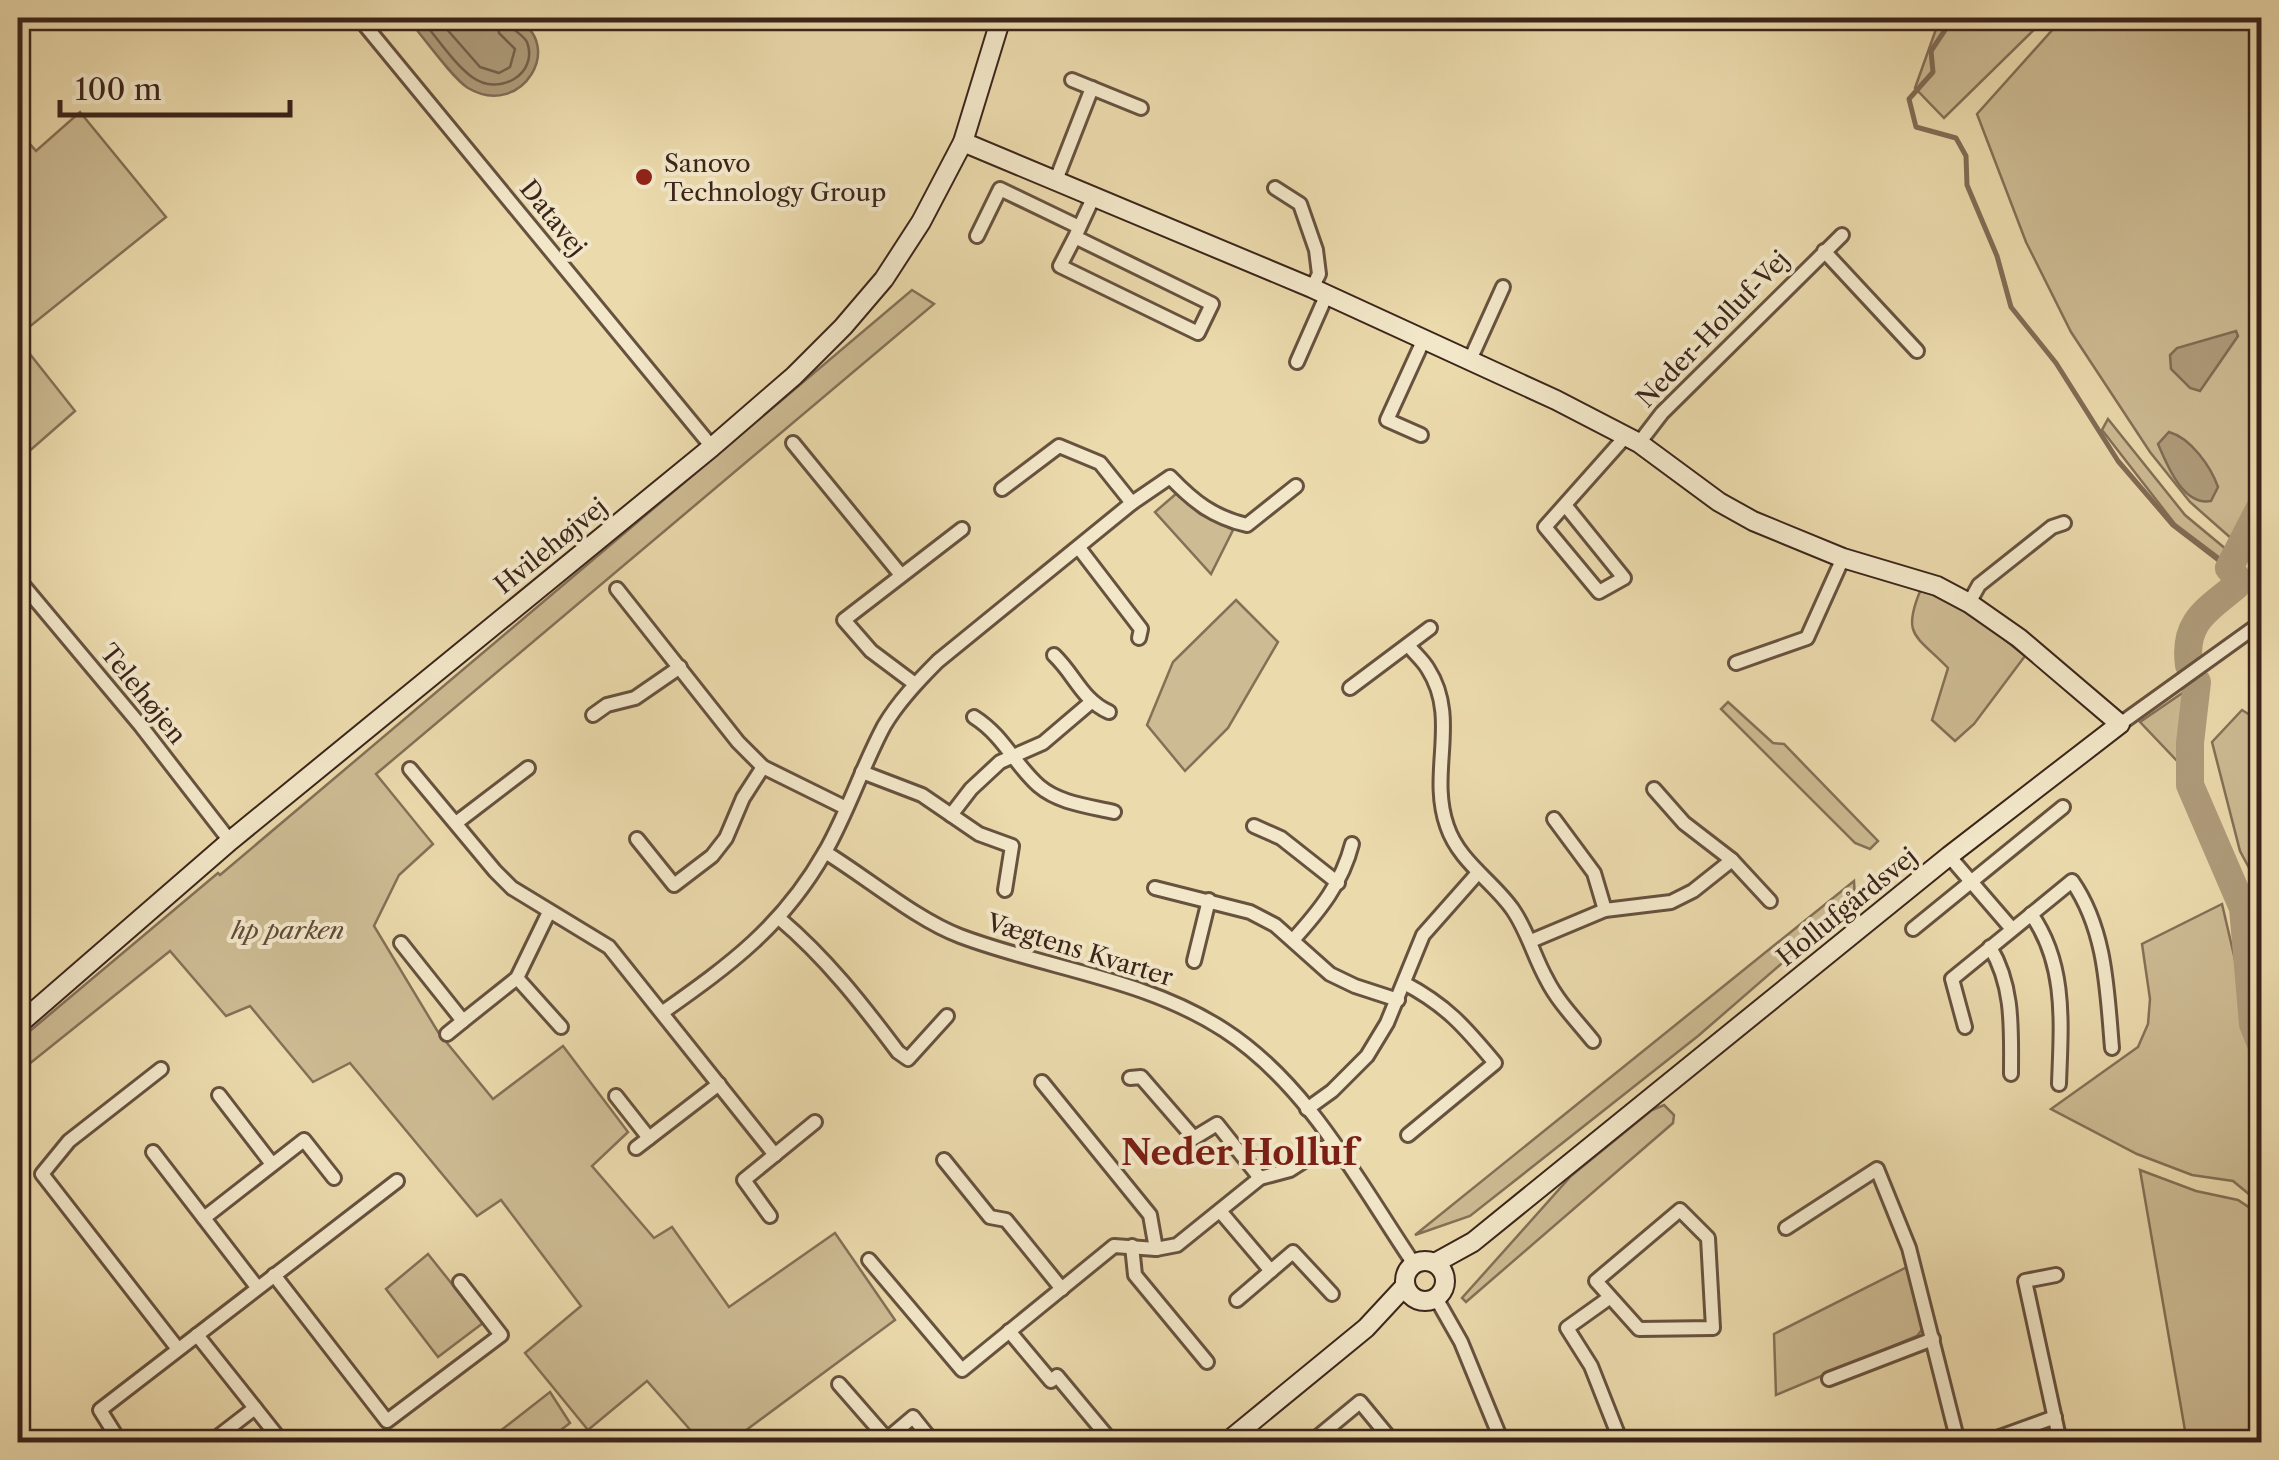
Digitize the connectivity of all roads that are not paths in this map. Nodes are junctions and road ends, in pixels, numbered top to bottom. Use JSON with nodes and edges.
{"nodes":[{"id":1,"x":359,"y":18,"type":"edge"},
{"id":2,"x":1002,"y":18,"type":"edge"},
{"id":3,"x":1072,"y":80,"type":"dead end"},
{"id":4,"x":1092,"y":88,"type":"junction"},
{"id":5,"x":1142,"y":108,"type":"dead end"},
{"id":6,"x":963,"y":142,"type":"junction"},
{"id":7,"x":1056,"y":180,"type":"junction"},
{"id":8,"x":1275,"y":188,"type":"dead end"},
{"id":9,"x":1094,"y":196,"type":"junction"},
{"id":10,"x":1077,"y":232,"type":"junction"},
{"id":11,"x":1842,"y":235,"type":"dead end"},
{"id":12,"x":977,"y":236,"type":"dead end"},
{"id":13,"x":1824,"y":252,"type":"junction"},
{"id":14,"x":1503,"y":287,"type":"dead end"},
{"id":15,"x":1320,"y":291,"type":"junction"},
{"id":16,"x":1424,"y":339,"type":"junction"},
{"id":17,"x":1917,"y":351,"type":"dead end"},
{"id":18,"x":1470,"y":360,"type":"junction"},
{"id":19,"x":1297,"y":362,"type":"dead end"},
{"id":20,"x":1421,"y":435,"type":"dead end"},
{"id":21,"x":1633,"y":439,"type":"junction"},
{"id":22,"x":793,"y":444,"type":"dead end"},
{"id":23,"x":712,"y":447,"type":"junction"},
{"id":24,"x":1296,"y":486,"type":"dead end"},
{"id":25,"x":1002,"y":489,"type":"dead end"},
{"id":26,"x":1132,"y":503,"type":"junction"},
{"id":27,"x":1566,"y":505,"type":"junction"},
{"id":28,"x":2064,"y":523,"type":"dead end"},
{"id":29,"x":962,"y":530,"type":"dead end"},
{"id":30,"x":1079,"y":548,"type":"junction"},
{"id":31,"x":1842,"y":558,"type":"junction"},
{"id":32,"x":901,"y":575,"type":"junction"},
{"id":33,"x":18,"y":579,"type":"edge"},
{"id":34,"x":617,"y":589,"type":"dead end"},
{"id":35,"x":1968,"y":603,"type":"junction"},
{"id":36,"x":2262,"y":622,"type":"edge"},
{"id":37,"x":1430,"y":628,"type":"dead end"},
{"id":38,"x":1139,"y":638,"type":"dead end"},
{"id":39,"x":1408,"y":646,"type":"junction"},
{"id":40,"x":1054,"y":656,"type":"dead end"},
{"id":41,"x":1736,"y":662,"type":"dead end"},
{"id":42,"x":680,"y":667,"type":"junction"},
{"id":43,"x":915,"y":684,"type":"junction"},
{"id":44,"x":1350,"y":688,"type":"dead end"},
{"id":45,"x":1090,"y":703,"type":"junction"},
{"id":46,"x":1109,"y":712,"type":"dead end"},
{"id":47,"x":593,"y":715,"type":"dead end"},
{"id":48,"x":974,"y":717,"type":"dead end"},
{"id":49,"x":2120,"y":724,"type":"junction"},
{"id":50,"x":1014,"y":755,"type":"junction"},
{"id":51,"x":763,"y":767,"type":"junction"},
{"id":52,"x":528,"y":768,"type":"dead end"},
{"id":53,"x":410,"y":769,"type":"dead end"},
{"id":54,"x":862,"y":772,"type":"junction"},
{"id":55,"x":1654,"y":789,"type":"dead end"},
{"id":56,"x":2063,"y":807,"type":"dead end"},
{"id":57,"x":846,"y":808,"type":"junction"},
{"id":58,"x":1114,"y":812,"type":"dead end"},
{"id":59,"x":951,"y":815,"type":"junction"},
{"id":60,"x":1554,"y":818,"type":"dead end"},
{"id":61,"x":456,"y":823,"type":"junction"},
{"id":62,"x":1254,"y":826,"type":"dead end"},
{"id":63,"x":637,"y":839,"type":"dead end"},
{"id":64,"x":230,"y":841,"type":"junction"},
{"id":65,"x":1352,"y":844,"type":"dead end"},
{"id":66,"x":825,"y":852,"type":"junction"},
{"id":67,"x":1949,"y":856,"type":"junction"},
{"id":68,"x":1732,"y":860,"type":"junction"},
{"id":69,"x":1477,"y":874,"type":"junction"},
{"id":70,"x":1971,"y":882,"type":"junction"},
{"id":71,"x":1338,"y":883,"type":"junction"},
{"id":72,"x":1155,"y":888,"type":"dead end"},
{"id":73,"x":1004,"y":890,"type":"dead end"},
{"id":74,"x":1208,"y":900,"type":"junction"},
{"id":75,"x":1770,"y":901,"type":"dead end"},
{"id":76,"x":1605,"y":910,"type":"junction"},
{"id":77,"x":549,"y":912,"type":"junction"},
{"id":78,"x":2031,"y":914,"type":"junction"},
{"id":79,"x":780,"y":919,"type":"junction"},
{"id":80,"x":1914,"y":929,"type":"dead end"},
{"id":81,"x":2012,"y":930,"type":"junction"},
{"id":82,"x":1293,"y":940,"type":"junction"},
{"id":83,"x":1531,"y":941,"type":"junction"},
{"id":84,"x":402,"y":942,"type":"dead end"},
{"id":85,"x":1990,"y":947,"type":"junction"},
{"id":86,"x":1194,"y":961,"type":"dead end"},
{"id":87,"x":516,"y":978,"type":"junction"},
{"id":88,"x":1404,"y":983,"type":"junction"},
{"id":89,"x":1398,"y":1000,"type":"junction"},
{"id":90,"x":663,"y":1012,"type":"junction"},
{"id":91,"x":947,"y":1016,"type":"dead end"},
{"id":92,"x":463,"y":1021,"type":"junction"},
{"id":93,"x":18,"y":1026,"type":"edge"},
{"id":94,"x":562,"y":1027,"type":"dead end"},
{"id":95,"x":1965,"y":1027,"type":"dead end"},
{"id":96,"x":447,"y":1034,"type":"dead end"},
{"id":97,"x":1594,"y":1041,"type":"dead end"},
{"id":98,"x":2112,"y":1048,"type":"dead end"},
{"id":99,"x":161,"y":1068,"type":"dead end"},
{"id":100,"x":2011,"y":1074,"type":"dead end"},
{"id":101,"x":1130,"y":1078,"type":"dead end"},
{"id":102,"x":1042,"y":1082,"type":"dead end"},
{"id":103,"x":720,"y":1084,"type":"junction"},
{"id":104,"x":2060,"y":1084,"type":"dead end"},
{"id":105,"x":219,"y":1094,"type":"dead end"},
{"id":106,"x":616,"y":1096,"type":"dead end"},
{"id":107,"x":1308,"y":1109,"type":"junction"},
{"id":108,"x":816,"y":1122,"type":"dead end"},
{"id":109,"x":1408,"y":1135,"type":"dead end"},
{"id":110,"x":649,"y":1138,"type":"junction"},
{"id":111,"x":1332,"y":1143,"type":"junction"},
{"id":112,"x":636,"y":1148,"type":"dead end"},
{"id":113,"x":153,"y":1152,"type":"dead end"},
{"id":114,"x":775,"y":1155,"type":"junction"},
{"id":115,"x":944,"y":1160,"type":"dead end"},
{"id":116,"x":272,"y":1164,"type":"junction"},
{"id":117,"x":334,"y":1178,"type":"dead end"},
{"id":118,"x":1260,"y":1178,"type":"junction"},
{"id":119,"x":397,"y":1181,"type":"dead end"},
{"id":120,"x":1220,"y":1211,"type":"junction"},
{"id":121,"x":770,"y":1216,"type":"dead end"},
{"id":122,"x":204,"y":1218,"type":"junction"},
{"id":123,"x":1786,"y":1228,"type":"dead end"},
{"id":124,"x":1132,"y":1246,"type":"junction"},
{"id":125,"x":1156,"y":1248,"type":"junction"},
{"id":126,"x":869,"y":1260,"type":"dead end"},
{"id":127,"x":1414,"y":1264,"type":"junction"},
{"id":128,"x":1440,"y":1270,"type":"junction"},
{"id":129,"x":1271,"y":1271,"type":"junction"},
{"id":130,"x":274,"y":1275,"type":"junction"},
{"id":131,"x":2056,"y":1275,"type":"dead end"},
{"id":132,"x":460,"y":1282,"type":"dead end"},
{"id":133,"x":257,"y":1287,"type":"junction"},
{"id":134,"x":1062,"y":1288,"type":"junction"},
{"id":135,"x":1332,"y":1294,"type":"dead end"},
{"id":136,"x":1420,"y":1295,"type":"junction"},
{"id":137,"x":1610,"y":1298,"type":"junction"},
{"id":138,"x":1237,"y":1300,"type":"dead end"},
{"id":139,"x":1009,"y":1331,"type":"junction"},
{"id":140,"x":198,"y":1335,"type":"junction"},
{"id":141,"x":1933,"y":1338,"type":"junction"},
{"id":142,"x":178,"y":1349,"type":"junction"},
{"id":143,"x":1208,"y":1362,"type":"dead end"},
{"id":144,"x":1829,"y":1379,"type":"dead end"},
{"id":145,"x":840,"y":1384,"type":"dead end"},
{"id":146,"x":255,"y":1408,"type":"junction"},
{"id":147,"x":2055,"y":1417,"type":"junction"},
{"id":148,"x":1314,"y":1440,"type":"edge"},
{"id":149,"x":889,"y":1441,"type":"edge"},
{"id":150,"x":120,"y":1442,"type":"edge"},
{"id":151,"x":211,"y":1442,"type":"edge"},
{"id":152,"x":282,"y":1442,"type":"edge"},
{"id":153,"x":933,"y":1442,"type":"edge"},
{"id":154,"x":1112,"y":1442,"type":"edge"},
{"id":155,"x":1227,"y":1442,"type":"edge"},
{"id":156,"x":1393,"y":1442,"type":"edge"},
{"id":157,"x":1502,"y":1442,"type":"edge"},
{"id":158,"x":1621,"y":1442,"type":"edge"},
{"id":159,"x":1958,"y":1442,"type":"edge"},
{"id":160,"x":1986,"y":1442,"type":"edge"},
{"id":161,"x":2060,"y":1442,"type":"edge"}],
"edges":[{"from":1,"to":23,"type":"street","name":"Datavej"},
{"from":2,"to":6,"type":"street","name":"Hvilehøjvej"},
{"from":3,"to":4,"type":"street"},
{"from":4,"to":5,"type":"street"},
{"from":4,"to":7,"type":"street"},
{"from":6,"to":7,"type":"street","name":"Neder-Holluf-Vej"},
{"from":6,"to":23,"type":"street","name":"Hvilehøjvej"},
{"from":7,"to":9,"type":"street","name":"Neder-Holluf-Vej"},
{"from":8,"to":15,"type":"street"},
{"from":9,"to":10,"type":"street"},
{"from":9,"to":15,"type":"street","name":"Neder-Holluf-Vej"},
{"from":10,"to":10,"type":"street"},
{"from":10,"to":12,"type":"street"},
{"from":11,"to":13,"type":"street","name":"Neder-Holluf-Vej"},
{"from":13,"to":17,"type":"street","name":"Neder-Holluf-Vej"},
{"from":13,"to":21,"type":"street","name":"Neder-Holluf-Vej"},
{"from":14,"to":18,"type":"street"},
{"from":15,"to":16,"type":"street","name":"Neder-Holluf-Vej"},
{"from":15,"to":19,"type":"street"},
{"from":16,"to":18,"type":"street","name":"Neder-Holluf-Vej"},
{"from":16,"to":20,"type":"street"},
{"from":18,"to":21,"type":"street","name":"Neder-Holluf-Vej"},
{"from":21,"to":27,"type":"street","name":"Neder-Holluf-Vej"},
{"from":21,"to":31,"type":"street","name":"Neder-Holluf-Vej"},
{"from":22,"to":32,"type":"street"},
{"from":23,"to":64,"type":"street","name":"Hvilehøjvej"},
{"from":24,"to":26,"type":"street"},
{"from":25,"to":26,"type":"street"},
{"from":26,"to":30,"type":"street"},
{"from":27,"to":27,"type":"street","name":"Neder-Holluf-Vej"},
{"from":28,"to":35,"type":"street"},
{"from":29,"to":32,"type":"street"},
{"from":30,"to":38,"type":"street"},
{"from":30,"to":43,"type":"street"},
{"from":31,"to":35,"type":"street","name":"Neder-Holluf-Vej"},
{"from":31,"to":41,"type":"street"},
{"from":32,"to":43,"type":"street"},
{"from":33,"to":64,"type":"street","name":"Telehøjen"},
{"from":34,"to":42,"type":"street"},
{"from":35,"to":49,"type":"street","name":"Neder-Holluf-Vej"},
{"from":36,"to":49,"type":"street","name":"Hollufgårdsvej"},
{"from":37,"to":39,"type":"street"},
{"from":39,"to":44,"type":"street"},
{"from":39,"to":69,"type":"street"},
{"from":40,"to":45,"type":"street"},
{"from":42,"to":47,"type":"street"},
{"from":42,"to":51,"type":"street"},
{"from":43,"to":54,"type":"street"},
{"from":45,"to":46,"type":"street"},
{"from":45,"to":50,"type":"street"},
{"from":48,"to":50,"type":"street"},
{"from":49,"to":67,"type":"street","name":"Hollufgårdsvej"},
{"from":50,"to":58,"type":"street"},
{"from":50,"to":59,"type":"street"},
{"from":51,"to":57,"type":"street"},
{"from":51,"to":63,"type":"street"},
{"from":52,"to":61,"type":"street"},
{"from":53,"to":61,"type":"street"},
{"from":54,"to":57,"type":"street"},
{"from":54,"to":59,"type":"street","name":"Vægtens Kvarter"},
{"from":55,"to":68,"type":"street"},
{"from":56,"to":70,"type":"street"},
{"from":57,"to":66,"type":"street"},
{"from":59,"to":73,"type":"street","name":"Vægtens Kvarter"},
{"from":60,"to":76,"type":"street"},
{"from":61,"to":77,"type":"street"},
{"from":62,"to":71,"type":"street"},
{"from":64,"to":93,"type":"street","name":"Hvilehøjvej"},
{"from":65,"to":71,"type":"street"},
{"from":66,"to":79,"type":"street"},
{"from":66,"to":107,"type":"street","name":"Vægtens Kvarter"},
{"from":67,"to":70,"type":"street"},
{"from":67,"to":128,"type":"street","name":"Hollufgårdsvej"},
{"from":68,"to":75,"type":"street"},
{"from":68,"to":76,"type":"street"},
{"from":69,"to":83,"type":"street"},
{"from":69,"to":88,"type":"street"},
{"from":70,"to":80,"type":"street"},
{"from":70,"to":81,"type":"street"},
{"from":71,"to":82,"type":"street"},
{"from":72,"to":74,"type":"street"},
{"from":74,"to":82,"type":"street"},
{"from":74,"to":86,"type":"street","name":"Vægtens Kvarter"},
{"from":76,"to":83,"type":"street"},
{"from":77,"to":87,"type":"street"},
{"from":77,"to":90,"type":"street"},
{"from":78,"to":81,"type":"street"},
{"from":78,"to":98,"type":"street"},
{"from":78,"to":104,"type":"street"},
{"from":79,"to":90,"type":"street"},
{"from":79,"to":91,"type":"street"},
{"from":81,"to":85,"type":"street"},
{"from":82,"to":89,"type":"street"},
{"from":83,"to":97,"type":"street"},
{"from":84,"to":92,"type":"street"},
{"from":85,"to":95,"type":"street"},
{"from":85,"to":100,"type":"street"},
{"from":87,"to":92,"type":"street"},
{"from":87,"to":94,"type":"street"},
{"from":88,"to":89,"type":"street"},
{"from":88,"to":109,"type":"street"},
{"from":89,"to":107,"type":"street"},
{"from":90,"to":103,"type":"street"},
{"from":92,"to":96,"type":"street"},
{"from":99,"to":142,"type":"street"},
{"from":101,"to":118,"type":"street"},
{"from":102,"to":125,"type":"street"},
{"from":103,"to":110,"type":"street"},
{"from":103,"to":114,"type":"street"},
{"from":105,"to":116,"type":"street"},
{"from":106,"to":110,"type":"street"},
{"from":107,"to":111,"type":"street","name":"Vægtens Kvarter"},
{"from":108,"to":114,"type":"street"},
{"from":110,"to":112,"type":"street"},
{"from":111,"to":118,"type":"street"},
{"from":111,"to":127,"type":"street","name":"Vægtens Kvarter"},
{"from":113,"to":122,"type":"street"},
{"from":114,"to":121,"type":"street"},
{"from":115,"to":134,"type":"street"},
{"from":116,"to":117,"type":"street"},
{"from":116,"to":122,"type":"street"},
{"from":118,"to":120,"type":"street"},
{"from":119,"to":130,"type":"street"},
{"from":120,"to":125,"type":"street"},
{"from":120,"to":129,"type":"street"},
{"from":122,"to":133,"type":"street"},
{"from":123,"to":141,"type":"street"},
{"from":124,"to":125,"type":"street"},
{"from":124,"to":134,"type":"street"},
{"from":124,"to":143,"type":"street"},
{"from":126,"to":139,"type":"street"},
{"from":127,"to":128,"type":"street"},
{"from":127,"to":136,"type":"street"},
{"from":128,"to":136,"type":"street"},
{"from":129,"to":135,"type":"street"},
{"from":129,"to":138,"type":"street"},
{"from":130,"to":132,"type":"street"},
{"from":130,"to":133,"type":"street"},
{"from":131,"to":147,"type":"street"},
{"from":133,"to":140,"type":"street"},
{"from":134,"to":139,"type":"street"},
{"from":136,"to":155,"type":"street"},
{"from":136,"to":157,"type":"street"},
{"from":137,"to":137,"type":"street"},
{"from":137,"to":158,"type":"street"},
{"from":139,"to":154,"type":"street"},
{"from":140,"to":142,"type":"street"},
{"from":140,"to":146,"type":"street"},
{"from":141,"to":144,"type":"street"},
{"from":141,"to":159,"type":"street"},
{"from":142,"to":150,"type":"street"},
{"from":145,"to":149,"type":"street"},
{"from":146,"to":151,"type":"street"},
{"from":146,"to":152,"type":"street"},
{"from":147,"to":160,"type":"street"},
{"from":147,"to":161,"type":"street"},
{"from":148,"to":156,"type":"street"},
{"from":149,"to":153,"type":"street"}]}
